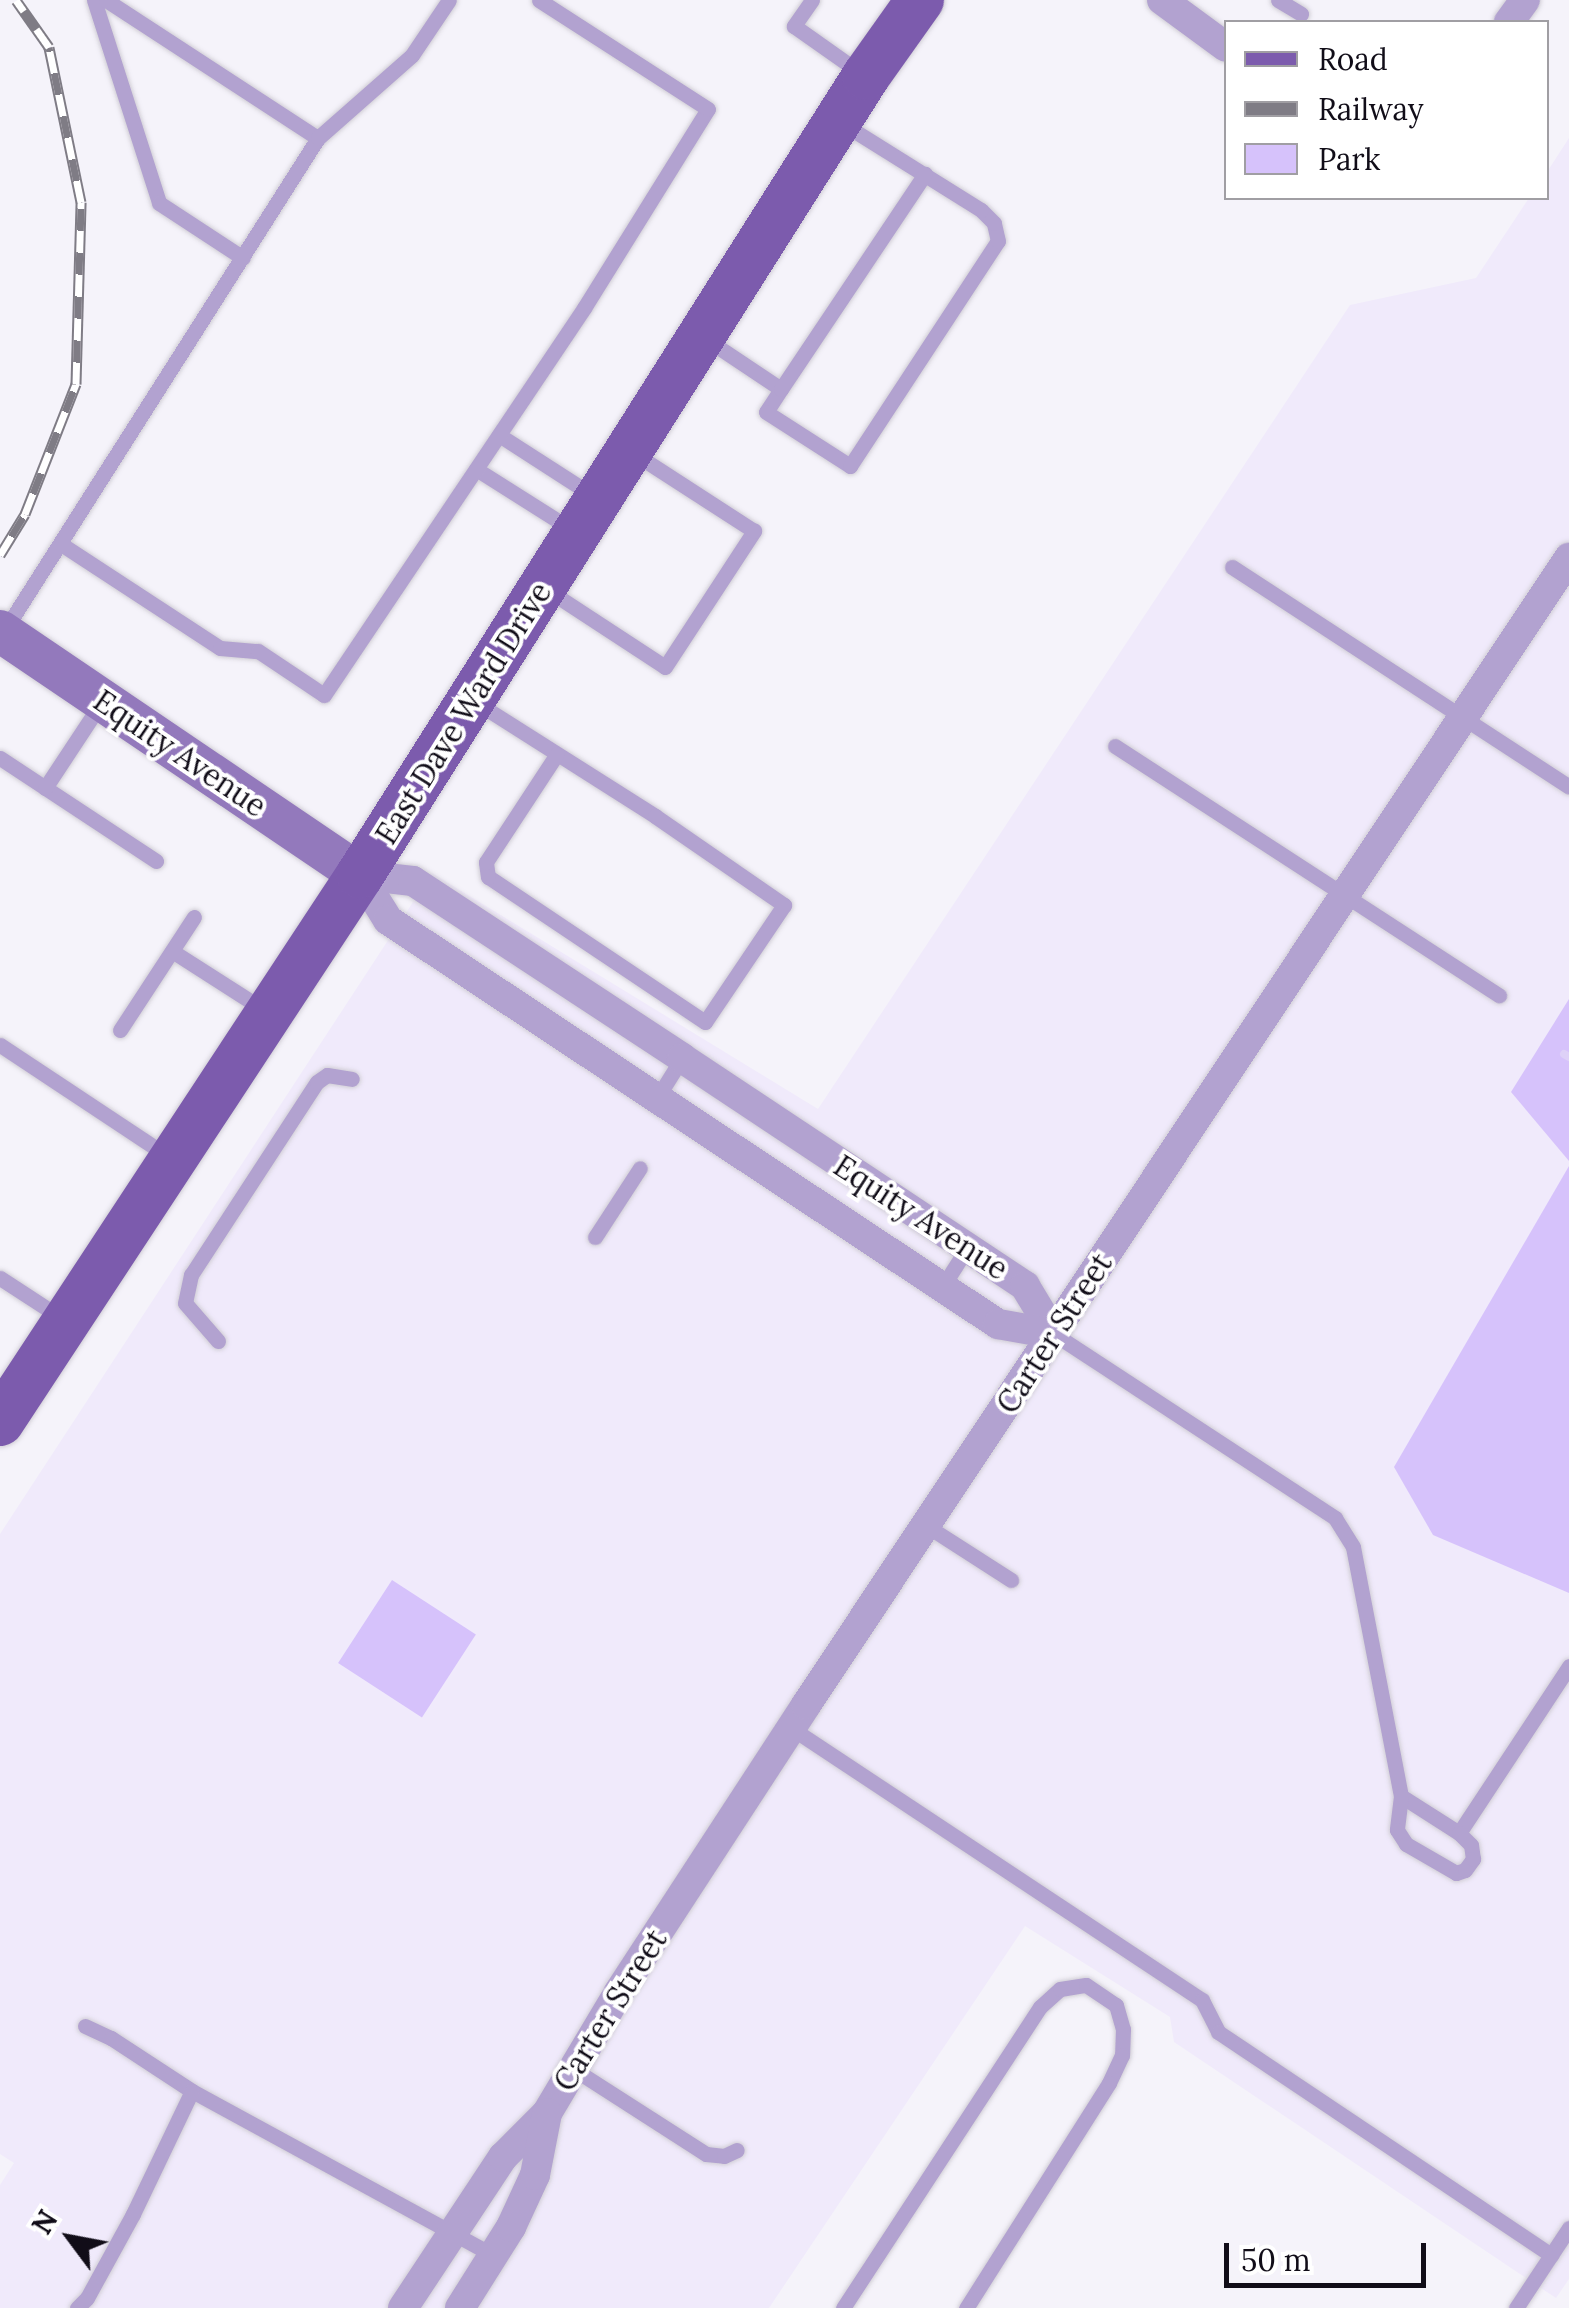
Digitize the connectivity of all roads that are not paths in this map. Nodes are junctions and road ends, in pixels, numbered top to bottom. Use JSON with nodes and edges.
{"nodes":[{"id":1,"x":94,"y":0,"type":"edge"},
{"id":2,"x":106,"y":0,"type":"edge"},
{"id":3,"x":449,"y":0,"type":"edge"},
{"id":4,"x":539,"y":0,"type":"edge"},
{"id":5,"x":812,"y":0,"type":"edge"},
{"id":6,"x":920,"y":0,"type":"edge"},
{"id":7,"x":1162,"y":0,"type":"edge"},
{"id":8,"x":1278,"y":0,"type":"edge"},
{"id":9,"x":1302,"y":12,"type":"edge"},
{"id":10,"x":1224,"y":46,"type":"edge"},
{"id":11,"x":866,"y":76,"type":"junction"},
{"id":12,"x":838,"y":120,"type":"junction"},
{"id":13,"x":318,"y":138,"type":"junction"},
{"id":14,"x":925,"y":174,"type":"junction"},
{"id":15,"x":243,"y":258,"type":"junction"},
{"id":16,"x":703,"y":337,"type":"junction"},
{"id":17,"x":781,"y":389,"type":"junction"},
{"id":18,"x":499,"y":435,"type":"junction"},
{"id":19,"x":629,"y":450,"type":"junction"},
{"id":20,"x":476,"y":469,"type":"junction"},
{"id":21,"x":588,"y":516,"type":"junction"},
{"id":22,"x":61,"y":544,"type":"junction"},
{"id":23,"x":1569,"y":558,"type":"edge"},
{"id":24,"x":1232,"y":567,"type":"dead end"},
{"id":25,"x":542,"y":586,"type":"junction"},
{"id":26,"x":1,"y":632,"type":"edge"},
{"id":27,"x":471,"y":699,"type":"junction"},
{"id":28,"x":102,"y":700,"type":"junction"},
{"id":29,"x":1463,"y":718,"type":"junction"},
{"id":30,"x":1115,"y":746,"type":"dead end"},
{"id":31,"x":557,"y":754,"type":"junction"},
{"id":32,"x":0,"y":758,"type":"edge"},
{"id":33,"x":1569,"y":787,"type":"edge"},
{"id":34,"x":45,"y":788,"type":"junction"},
{"id":35,"x":156,"y":861,"type":"dead end"},
{"id":36,"x":360,"y":875,"type":"junction"},
{"id":37,"x":1346,"y":894,"type":"junction"},
{"id":38,"x":194,"y":917,"type":"dead end"},
{"id":39,"x":172,"y":951,"type":"junction"},
{"id":40,"x":1500,"y":996,"type":"dead end"},
{"id":41,"x":269,"y":1013,"type":"junction"},
{"id":42,"x":120,"y":1030,"type":"dead end"},
{"id":43,"x":0,"y":1045,"type":"edge"},
{"id":44,"x":682,"y":1058,"type":"junction"},
{"id":45,"x":352,"y":1079,"type":"dead end"},
{"id":46,"x":657,"y":1098,"type":"junction"},
{"id":47,"x":172,"y":1160,"type":"junction"},
{"id":48,"x":640,"y":1168,"type":"dead end"},
{"id":49,"x":595,"y":1237,"type":"dead end"},
{"id":50,"x":967,"y":1248,"type":"junction"},
{"id":51,"x":0,"y":1278,"type":"edge"},
{"id":52,"x":942,"y":1286,"type":"junction"},
{"id":53,"x":66,"y":1322,"type":"junction"},
{"id":54,"x":1054,"y":1334,"type":"junction"},
{"id":55,"x":218,"y":1341,"type":"dead end"},
{"id":56,"x":0,"y":1422,"type":"edge"},
{"id":57,"x":927,"y":1526,"type":"junction"},
{"id":58,"x":1011,"y":1580,"type":"dead end"},
{"id":59,"x":1569,"y":1666,"type":"edge"},
{"id":60,"x":791,"y":1728,"type":"junction"},
{"id":61,"x":1402,"y":1796,"type":"junction"},
{"id":62,"x":1459,"y":1833,"type":"junction"},
{"id":63,"x":84,"y":2026,"type":"dead end"},
{"id":64,"x":572,"y":2068,"type":"junction"},
{"id":65,"x":192,"y":2090,"type":"junction"},
{"id":66,"x":546,"y":2113,"type":"junction"},
{"id":67,"x":737,"y":2150,"type":"dead end"},
{"id":68,"x":1569,"y":2228,"type":"edge"},
{"id":69,"x":454,"y":2231,"type":"junction"},
{"id":70,"x":494,"y":2255,"type":"junction"},
{"id":71,"x":1550,"y":2256,"type":"junction"},
{"id":72,"x":77,"y":2308,"type":"edge"},
{"id":73,"x":403,"y":2308,"type":"edge"},
{"id":74,"x":460,"y":2308,"type":"edge"},
{"id":75,"x":843,"y":2308,"type":"edge"},
{"id":76,"x":966,"y":2308,"type":"edge"},
{"id":77,"x":1516,"y":2308,"type":"edge"}],
"edges":[{"from":1,"to":15,"type":"lane"},
{"from":2,"to":13,"type":"lane"},
{"from":3,"to":13,"type":"lane"},
{"from":4,"to":18,"type":"lane"},
{"from":5,"to":11,"type":"lane"},
{"from":6,"to":11,"type":"main road","name":"East Dave Ward Drive"},
{"from":7,"to":10,"type":"street"},
{"from":8,"to":9,"type":"lane"},
{"from":11,"to":12,"type":"main road","name":"East Dave Ward Drive"},
{"from":12,"to":14,"type":"lane"},
{"from":12,"to":16,"type":"main road","name":"East Dave Ward Drive"},
{"from":13,"to":15,"type":"lane"},
{"from":14,"to":17,"type":"lane"},
{"from":14,"to":17,"type":"lane"},
{"from":15,"to":22,"type":"lane"},
{"from":16,"to":17,"type":"lane"},
{"from":16,"to":19,"type":"main road","name":"East Dave Ward Drive"},
{"from":18,"to":20,"type":"lane"},
{"from":18,"to":21,"type":"lane"},
{"from":19,"to":21,"type":"main road","name":"East Dave Ward Drive"},
{"from":19,"to":25,"type":"lane"},
{"from":20,"to":21,"type":"lane"},
{"from":20,"to":22,"type":"lane"},
{"from":21,"to":25,"type":"main road","name":"East Dave Ward Drive"},
{"from":22,"to":26,"type":"lane"},
{"from":23,"to":29,"type":"street","name":"Carter Street"},
{"from":24,"to":29,"type":"lane"},
{"from":25,"to":27,"type":"main road","name":"East Dave Ward Drive"},
{"from":26,"to":28,"type":"street","name":"Equity Avenue"},
{"from":27,"to":31,"type":"lane"},
{"from":27,"to":36,"type":"main road","name":"East Dave Ward Drive"},
{"from":28,"to":34,"type":"lane"},
{"from":28,"to":36,"type":"street","name":"Equity Avenue"},
{"from":29,"to":33,"type":"lane"},
{"from":29,"to":37,"type":"street","name":"Carter Street"},
{"from":30,"to":37,"type":"lane"},
{"from":31,"to":31,"type":"lane"},
{"from":32,"to":34,"type":"lane"},
{"from":34,"to":35,"type":"lane"},
{"from":36,"to":41,"type":"main road","name":"East Dave Ward Drive"},
{"from":36,"to":44,"type":"street","name":"Equity Avenue"},
{"from":36,"to":46,"type":"street","name":"Equity Avenue"},
{"from":37,"to":40,"type":"lane"},
{"from":37,"to":54,"type":"street","name":"Carter Street"},
{"from":38,"to":39,"type":"lane"},
{"from":39,"to":41,"type":"lane"},
{"from":39,"to":42,"type":"lane"},
{"from":41,"to":47,"type":"main road","name":"East Dave Ward Drive"},
{"from":43,"to":47,"type":"lane"},
{"from":44,"to":46,"type":"lane"},
{"from":44,"to":50,"type":"street","name":"Equity Avenue"},
{"from":45,"to":55,"type":"lane"},
{"from":46,"to":52,"type":"street","name":"Equity Avenue"},
{"from":47,"to":53,"type":"main road","name":"East Dave Ward Drive"},
{"from":48,"to":49,"type":"lane"},
{"from":50,"to":52,"type":"lane"},
{"from":50,"to":54,"type":"street","name":"Equity Avenue"},
{"from":51,"to":53,"type":"lane"},
{"from":52,"to":54,"type":"street","name":"Equity Avenue"},
{"from":53,"to":56,"type":"main road","name":"East Dave Ward Drive"},
{"from":54,"to":57,"type":"street","name":"Carter Street"},
{"from":54,"to":61,"type":"lane"},
{"from":57,"to":58,"type":"lane"},
{"from":57,"to":60,"type":"street","name":"Carter Street"},
{"from":59,"to":62,"type":"lane"},
{"from":60,"to":64,"type":"street","name":"Carter Street"},
{"from":60,"to":71,"type":"lane"},
{"from":61,"to":62,"type":"lane"},
{"from":61,"to":62,"type":"lane"},
{"from":63,"to":65,"type":"lane"},
{"from":64,"to":66,"type":"street","name":"Carter Street"},
{"from":64,"to":67,"type":"lane"},
{"from":65,"to":69,"type":"lane"},
{"from":65,"to":72,"type":"lane"},
{"from":66,"to":69,"type":"street","name":"Carter Street"},
{"from":66,"to":70,"type":"street","name":"Carter Street"},
{"from":68,"to":71,"type":"lane"},
{"from":69,"to":70,"type":"lane"},
{"from":69,"to":73,"type":"street","name":"Carter Street"},
{"from":70,"to":74,"type":"street","name":"Carter Street"},
{"from":71,"to":77,"type":"lane"},
{"from":75,"to":76,"type":"lane"}]}
